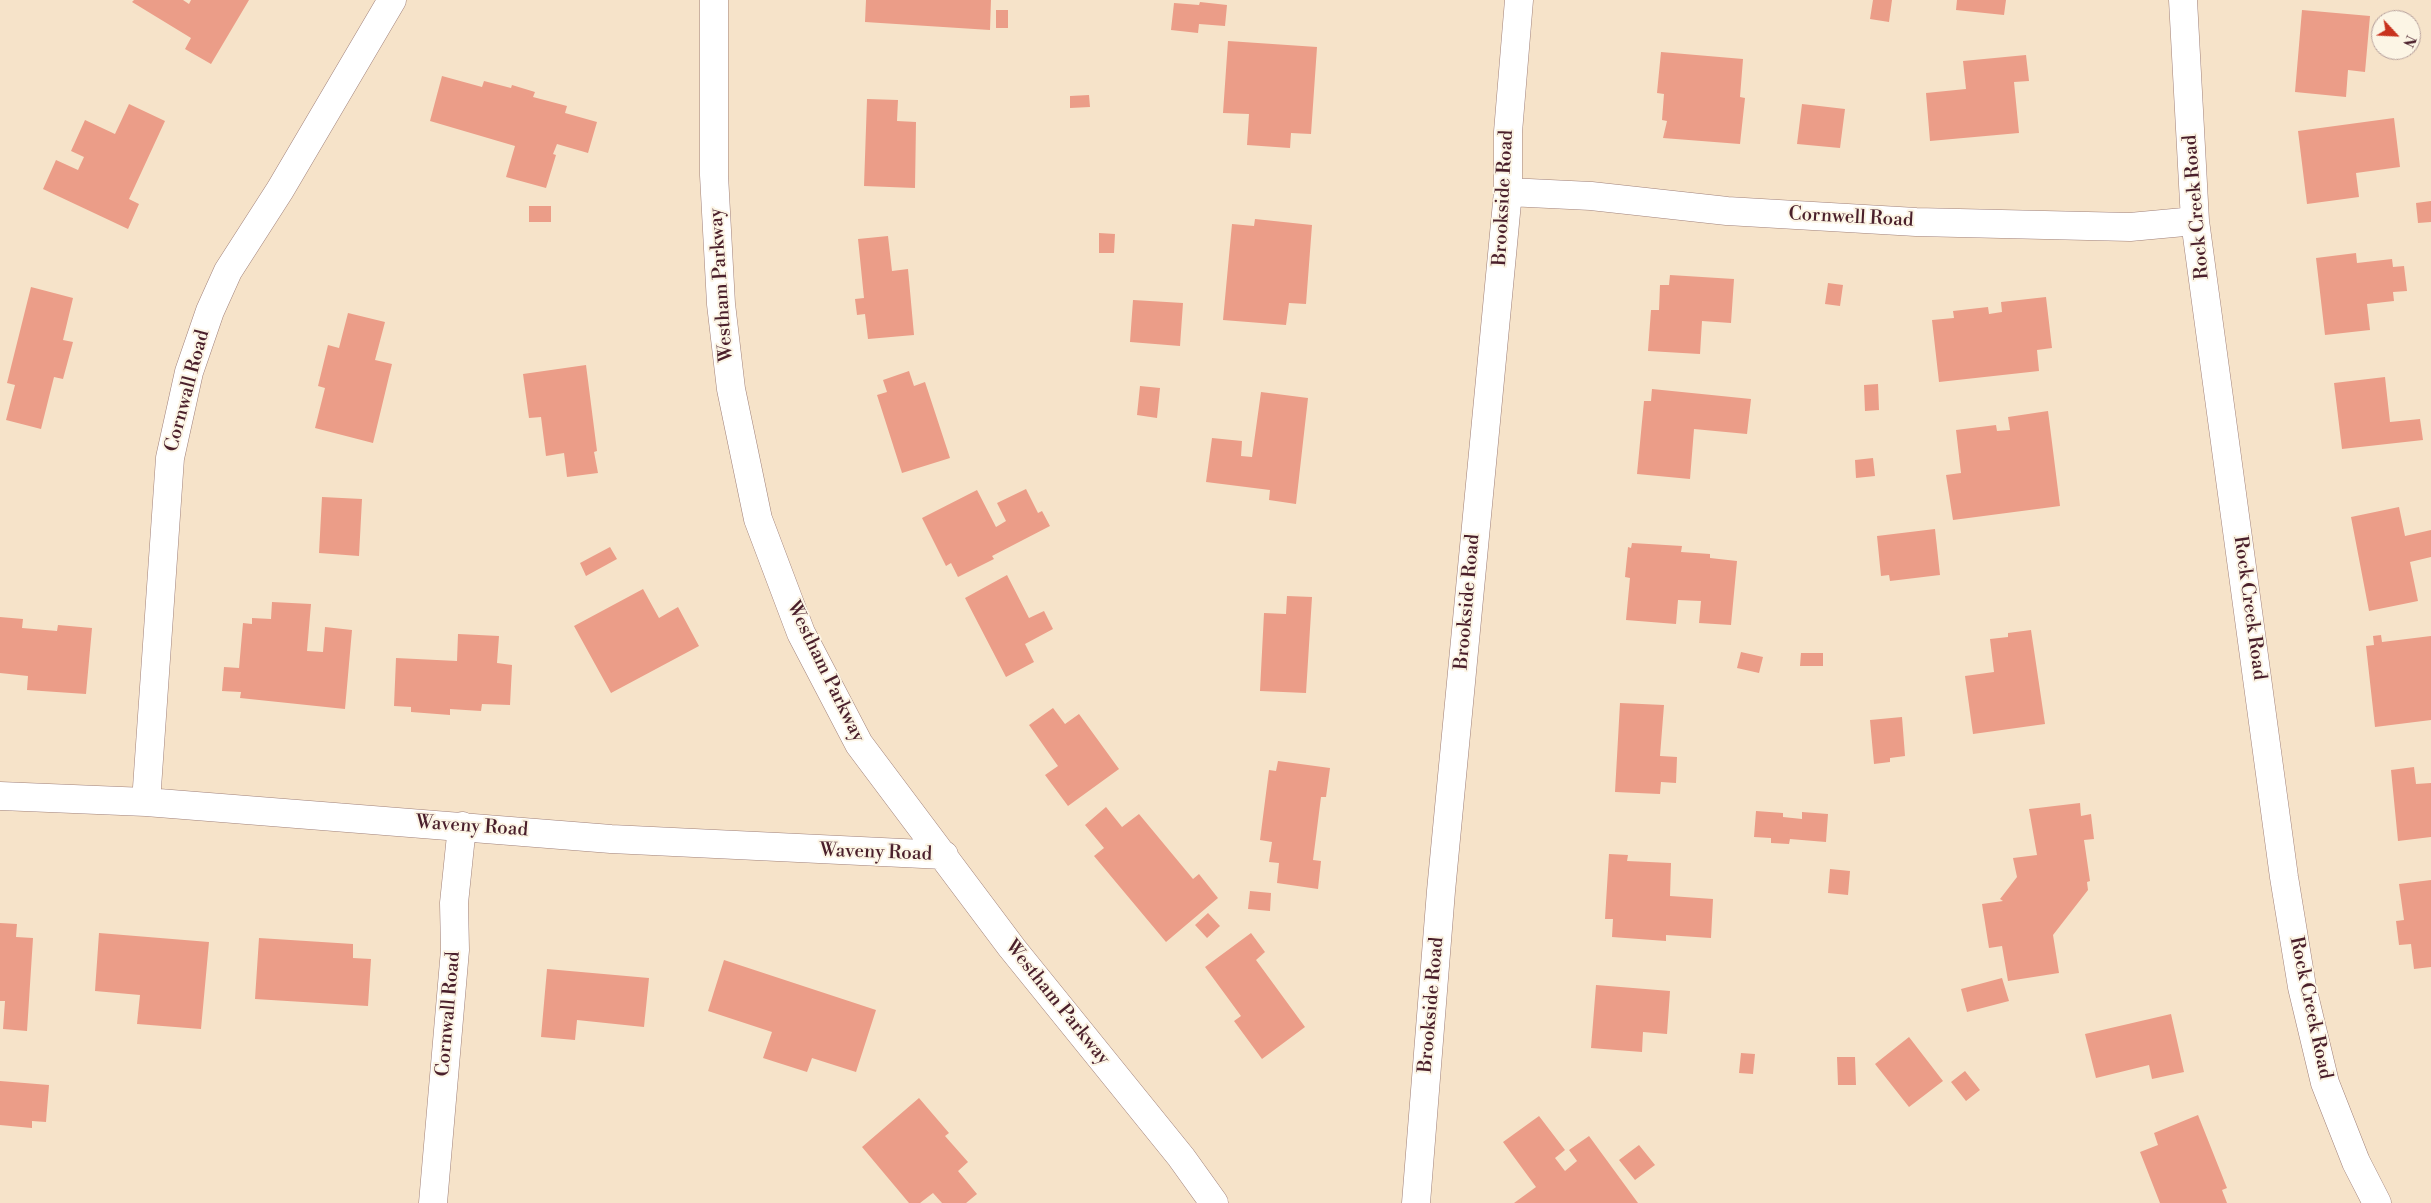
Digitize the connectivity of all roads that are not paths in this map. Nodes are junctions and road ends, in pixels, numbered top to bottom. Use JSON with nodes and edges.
{"nodes":[{"id":1,"x":392,"y":0,"type":"edge"},
{"id":2,"x":714,"y":0,"type":"edge"},
{"id":3,"x":1519,"y":0,"type":"edge"},
{"id":4,"x":2183,"y":0,"type":"edge"},
{"id":5,"x":1508,"y":192,"type":"junction"},
{"id":6,"x":2195,"y":221,"type":"junction"},
{"id":7,"x":0,"y":796,"type":"edge"},
{"id":8,"x":146,"y":802,"type":"junction"},
{"id":9,"x":462,"y":826,"type":"junction"},
{"id":10,"x":944,"y":856,"type":"junction"},
{"id":11,"x":433,"y":1203,"type":"edge"},
{"id":12,"x":1214,"y":1203,"type":"edge"},
{"id":13,"x":1416,"y":1203,"type":"edge"},
{"id":14,"x":2377,"y":1203,"type":"edge"}],
"edges":[{"from":1,"to":8,"type":"street","name":"Cornwall Road"},
{"from":2,"to":10,"type":"street","name":"Westham Parkway"},
{"from":3,"to":5,"type":"street","name":"Brookside Road"},
{"from":4,"to":6,"type":"street","name":"Rock Creek Road"},
{"from":5,"to":6,"type":"street","name":"Cornwell Road"},
{"from":5,"to":13,"type":"street","name":"Brookside Road"},
{"from":6,"to":14,"type":"street","name":"Rock Creek Road"},
{"from":7,"to":8,"type":"street","name":"Waveny Road"},
{"from":8,"to":9,"type":"street","name":"Waveny Road"},
{"from":9,"to":10,"type":"street","name":"Waveny Road"},
{"from":9,"to":11,"type":"street","name":"Cornwall Road"},
{"from":10,"to":12,"type":"street","name":"Westham Parkway"}]}
